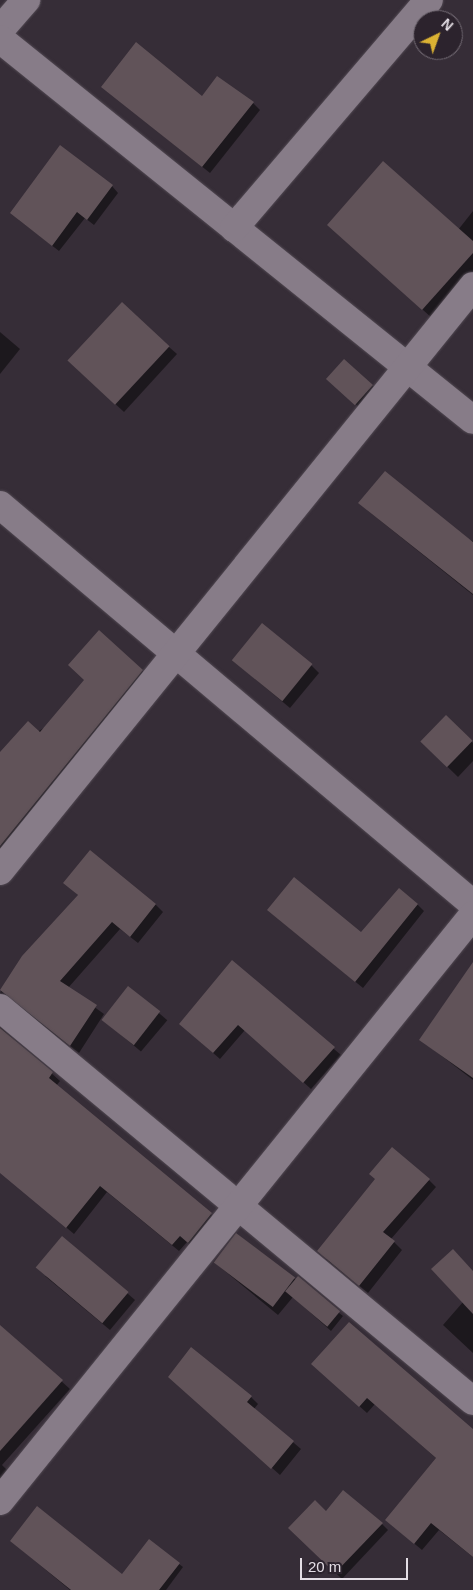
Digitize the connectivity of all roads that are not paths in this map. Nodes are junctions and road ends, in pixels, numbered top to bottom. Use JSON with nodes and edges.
{"nodes":[{"id":1,"x":26,"y":0,"type":"edge"},
{"id":2,"x":429,"y":0,"type":"edge"},
{"id":3,"x":0,"y":30,"type":"edge"},
{"id":4,"x":0,"y":39,"type":"edge"},
{"id":5,"x":234,"y":228,"type":"junction"},
{"id":6,"x":473,"y":286,"type":"edge"},
{"id":7,"x":407,"y":367,"type":"junction"},
{"id":8,"x":473,"y":420,"type":"edge"},
{"id":9,"x":0,"y":505,"type":"edge"},
{"id":10,"x":176,"y":653,"type":"junction"},
{"id":11,"x":0,"y":871,"type":"edge"},
{"id":12,"x":473,"y":904,"type":"edge"},
{"id":13,"x":473,"y":915,"type":"edge"},
{"id":14,"x":0,"y":1008,"type":"edge"},
{"id":15,"x":238,"y":1206,"type":"junction"},
{"id":16,"x":473,"y":1402,"type":"edge"},
{"id":17,"x":0,"y":1501,"type":"edge"}],
"edges":[{"from":1,"to":3,"type":"street"},
{"from":2,"to":5,"type":"street"},
{"from":4,"to":5,"type":"street"},
{"from":5,"to":7,"type":"street"},
{"from":6,"to":7,"type":"street"},
{"from":7,"to":8,"type":"street"},
{"from":7,"to":10,"type":"street"},
{"from":9,"to":10,"type":"street"},
{"from":10,"to":11,"type":"street"},
{"from":10,"to":12,"type":"street"},
{"from":13,"to":15,"type":"street"},
{"from":14,"to":15,"type":"street"},
{"from":15,"to":16,"type":"street"},
{"from":15,"to":17,"type":"street"}]}
